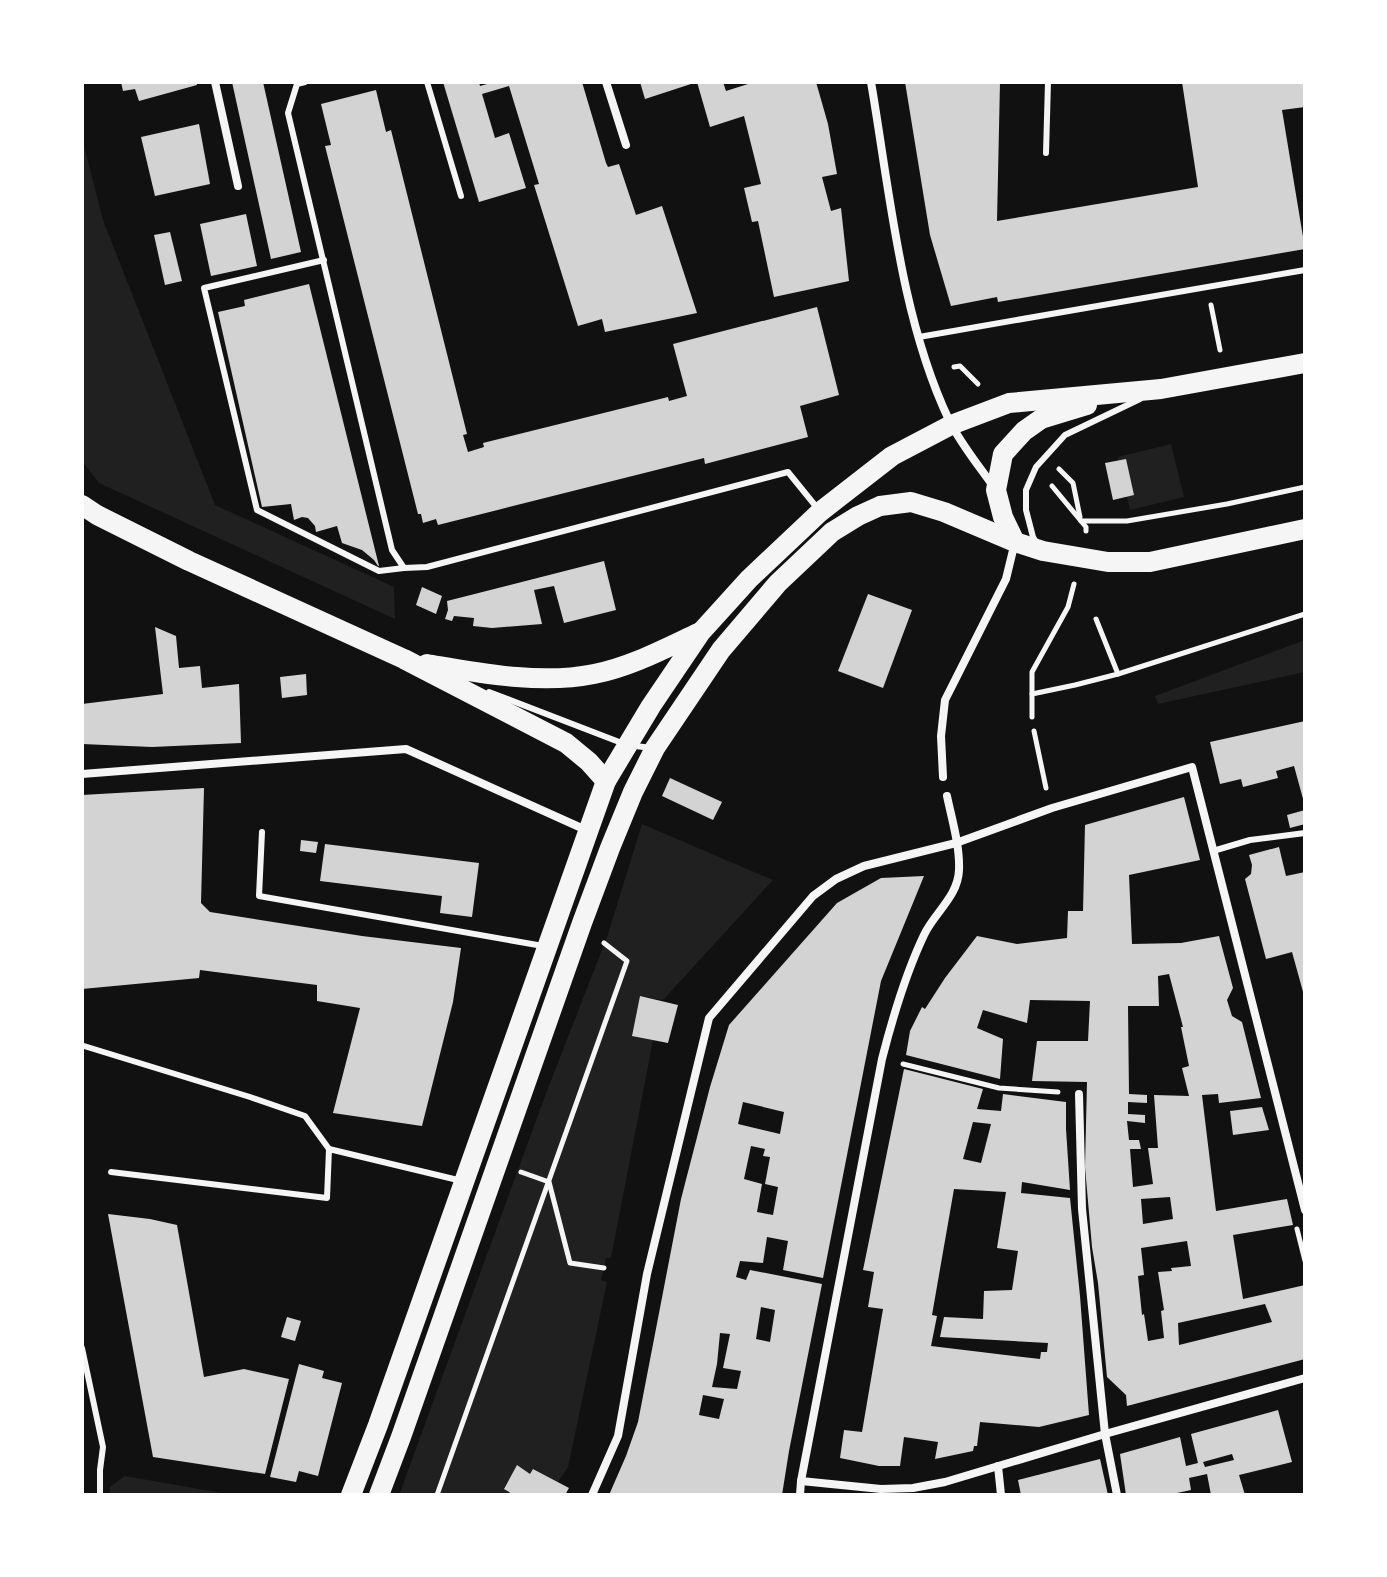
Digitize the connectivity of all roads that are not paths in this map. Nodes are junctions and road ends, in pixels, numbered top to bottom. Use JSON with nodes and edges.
{"nodes":[{"id":1,"x":215,"y":82,"type":"edge"},
{"id":2,"x":305,"y":82,"type":"edge"},
{"id":3,"x":427,"y":82,"type":"edge"},
{"id":4,"x":606,"y":82,"type":"edge"},
{"id":5,"x":871,"y":82,"type":"edge"},
{"id":6,"x":1048,"y":82,"type":"edge"},
{"id":7,"x":626,"y":145,"type":"dead end"},
{"id":8,"x":1046,"y":153,"type":"dead end"},
{"id":9,"x":238,"y":186,"type":"dead end"},
{"id":10,"x":461,"y":196,"type":"dead end"},
{"id":11,"x":324,"y":260,"type":"junction"},
{"id":12,"x":1305,"y":270,"type":"edge"},
{"id":13,"x":919,"y":337,"type":"junction"},
{"id":14,"x":1305,"y":363,"type":"edge"},
{"id":15,"x":1161,"y":389,"type":"junction"},
{"id":16,"x":1123,"y":393,"type":"junction"},
{"id":17,"x":951,"y":425,"type":"junction"},
{"id":18,"x":996,"y":490,"type":"junction"},
{"id":19,"x":82,"y":505,"type":"edge"},
{"id":20,"x":820,"y":512,"type":"junction"},
{"id":21,"x":1305,"y":529,"type":"edge"},
{"id":22,"x":1015,"y":542,"type":"junction"},
{"id":23,"x":1043,"y":551,"type":"junction"},
{"id":24,"x":404,"y":568,"type":"junction"},
{"id":25,"x":701,"y":632,"type":"junction"},
{"id":26,"x":404,"y":659,"type":"junction"},
{"id":27,"x":627,"y":745,"type":"junction"},
{"id":28,"x":655,"y":748,"type":"junction"},
{"id":29,"x":82,"y":774,"type":"edge"},
{"id":30,"x":943,"y":777,"type":"dead end"},
{"id":31,"x":606,"y":781,"type":"junction"},
{"id":32,"x":947,"y":796,"type":"dead end"},
{"id":33,"x":587,"y":831,"type":"junction"},
{"id":34,"x":262,"y":832,"type":"dead end"},
{"id":35,"x":1305,"y":833,"type":"edge"},
{"id":36,"x":956,"y":843,"type":"junction"},
{"id":37,"x":1213,"y":851,"type":"junction"},
{"id":38,"x":547,"y":947,"type":"junction"},
{"id":39,"x":84,"y":1046,"type":"edge"},
{"id":40,"x":1079,"y":1094,"type":"road end"},
{"id":41,"x":329,"y":1149,"type":"junction"},
{"id":42,"x":111,"y":1172,"type":"dead end"},
{"id":43,"x":465,"y":1182,"type":"junction"},
{"id":44,"x":1305,"y":1210,"type":"edge"},
{"id":45,"x":82,"y":1348,"type":"edge"},
{"id":46,"x":1305,"y":1378,"type":"edge"},
{"id":47,"x":1105,"y":1434,"type":"junction"},
{"id":48,"x":998,"y":1466,"type":"junction"},
{"id":49,"x":801,"y":1481,"type":"junction"},
{"id":50,"x":100,"y":1495,"type":"edge"},
{"id":51,"x":351,"y":1495,"type":"edge"},
{"id":52,"x":379,"y":1495,"type":"edge"},
{"id":53,"x":592,"y":1495,"type":"edge"},
{"id":54,"x":800,"y":1495,"type":"edge"},
{"id":55,"x":1001,"y":1495,"type":"edge"},
{"id":56,"x":1117,"y":1495,"type":"edge"}],
"edges":[{"from":1,"to":9,"type":"street"},
{"from":2,"to":11,"type":"lane"},
{"from":3,"to":10,"type":"lane"},
{"from":4,"to":7,"type":"street"},
{"from":5,"to":13,"type":"street"},
{"from":6,"to":8,"type":"lane"},
{"from":11,"to":24,"type":"lane"},
{"from":11,"to":24,"type":"lane"},
{"from":12,"to":13,"type":"lane"},
{"from":13,"to":17,"type":"street"},
{"from":14,"to":15,"type":"main road"},
{"from":15,"to":16,"type":"main road"},
{"from":15,"to":23,"type":"lane"},
{"from":16,"to":17,"type":"main road"},
{"from":16,"to":18,"type":"main road"},
{"from":17,"to":18,"type":"street"},
{"from":17,"to":20,"type":"main road"},
{"from":18,"to":22,"type":"main road"},
{"from":19,"to":26,"type":"main road"},
{"from":20,"to":24,"type":"lane"},
{"from":20,"to":25,"type":"main road"},
{"from":21,"to":23,"type":"main road"},
{"from":22,"to":23,"type":"main road"},
{"from":22,"to":28,"type":"main road"},
{"from":22,"to":30,"type":"street"},
{"from":25,"to":26,"type":"main road"},
{"from":25,"to":27,"type":"main road"},
{"from":26,"to":27,"type":"lane"},
{"from":26,"to":31,"type":"main road"},
{"from":27,"to":28,"type":"lane"},
{"from":27,"to":31,"type":"main road"},
{"from":28,"to":52,"type":"main road"},
{"from":29,"to":33,"type":"street"},
{"from":31,"to":33,"type":"main road"},
{"from":32,"to":36,"type":"street"},
{"from":33,"to":38,"type":"main road"},
{"from":34,"to":38,"type":"lane"},
{"from":35,"to":37,"type":"lane"},
{"from":36,"to":37,"type":"street"},
{"from":36,"to":49,"type":"street"},
{"from":36,"to":53,"type":"street"},
{"from":37,"to":44,"type":"street"},
{"from":38,"to":43,"type":"main road"},
{"from":39,"to":41,"type":"lane"},
{"from":40,"to":47,"type":"street"},
{"from":41,"to":42,"type":"lane"},
{"from":41,"to":43,"type":"lane"},
{"from":43,"to":51,"type":"main road"},
{"from":45,"to":50,"type":"lane"},
{"from":46,"to":47,"type":"street"},
{"from":47,"to":48,"type":"street"},
{"from":47,"to":56,"type":"street"},
{"from":48,"to":49,"type":"street"},
{"from":48,"to":55,"type":"street"},
{"from":49,"to":54,"type":"street"}]}
